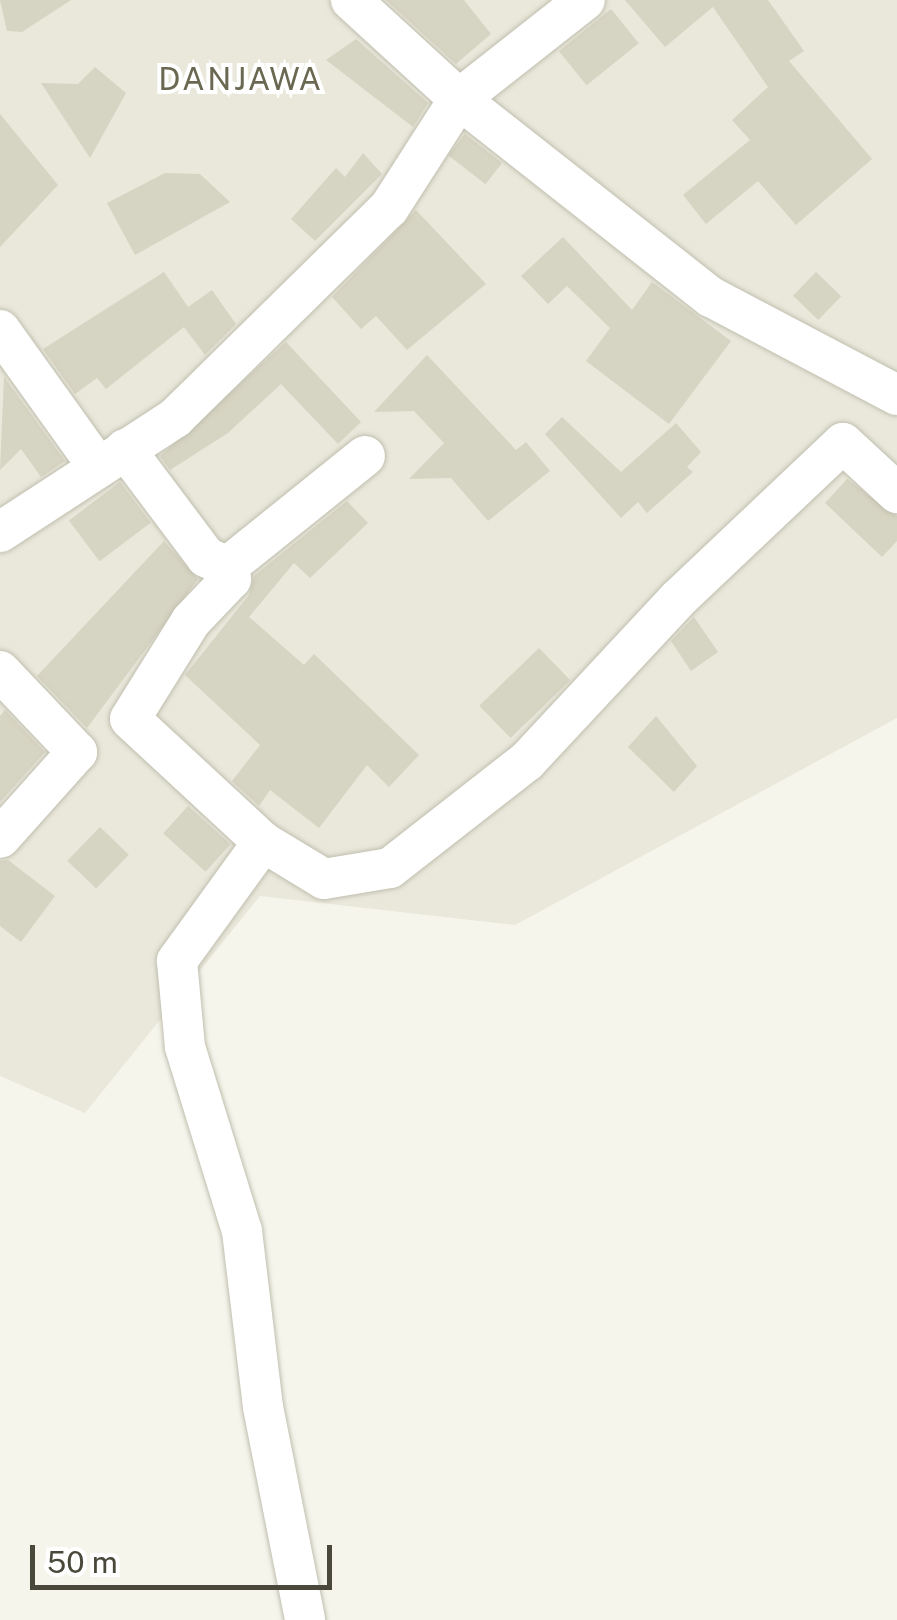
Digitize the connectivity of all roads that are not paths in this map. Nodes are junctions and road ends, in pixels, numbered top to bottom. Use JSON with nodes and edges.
{"nodes":[{"id":1,"x":351,"y":0,"type":"edge"},
{"id":2,"x":584,"y":0,"type":"edge"},
{"id":3,"x":459,"y":99,"type":"junction"},
{"id":4,"x":0,"y":330,"type":"edge"},
{"id":5,"x":897,"y":395,"type":"edge"},
{"id":6,"x":365,"y":456,"type":"dead end"},
{"id":7,"x":112,"y":458,"type":"junction"},
{"id":8,"x":897,"y":493,"type":"edge"},
{"id":9,"x":0,"y":532,"type":"edge"},
{"id":10,"x":227,"y":568,"type":"junction"},
{"id":11,"x":0,"y":671,"type":"edge"},
{"id":12,"x":130,"y":719,"type":"junction"},
{"id":13,"x":76,"y":752,"type":"junction"},
{"id":14,"x":0,"y":838,"type":"edge"},
{"id":15,"x":263,"y":842,"type":"junction"},
{"id":16,"x":305,"y":1620,"type":"edge"}],
"edges":[{"from":1,"to":3,"type":"street"},
{"from":2,"to":3,"type":"street"},
{"from":3,"to":5,"type":"street"},
{"from":3,"to":7,"type":"street"},
{"from":4,"to":7,"type":"street"},
{"from":6,"to":10,"type":"street"},
{"from":7,"to":9,"type":"street"},
{"from":7,"to":10,"type":"street"},
{"from":8,"to":15,"type":"street"},
{"from":10,"to":12,"type":"street"},
{"from":11,"to":13,"type":"street"},
{"from":12,"to":13,"type":"street"},
{"from":12,"to":15,"type":"street"},
{"from":13,"to":14,"type":"street"},
{"from":15,"to":16,"type":"street"}]}
